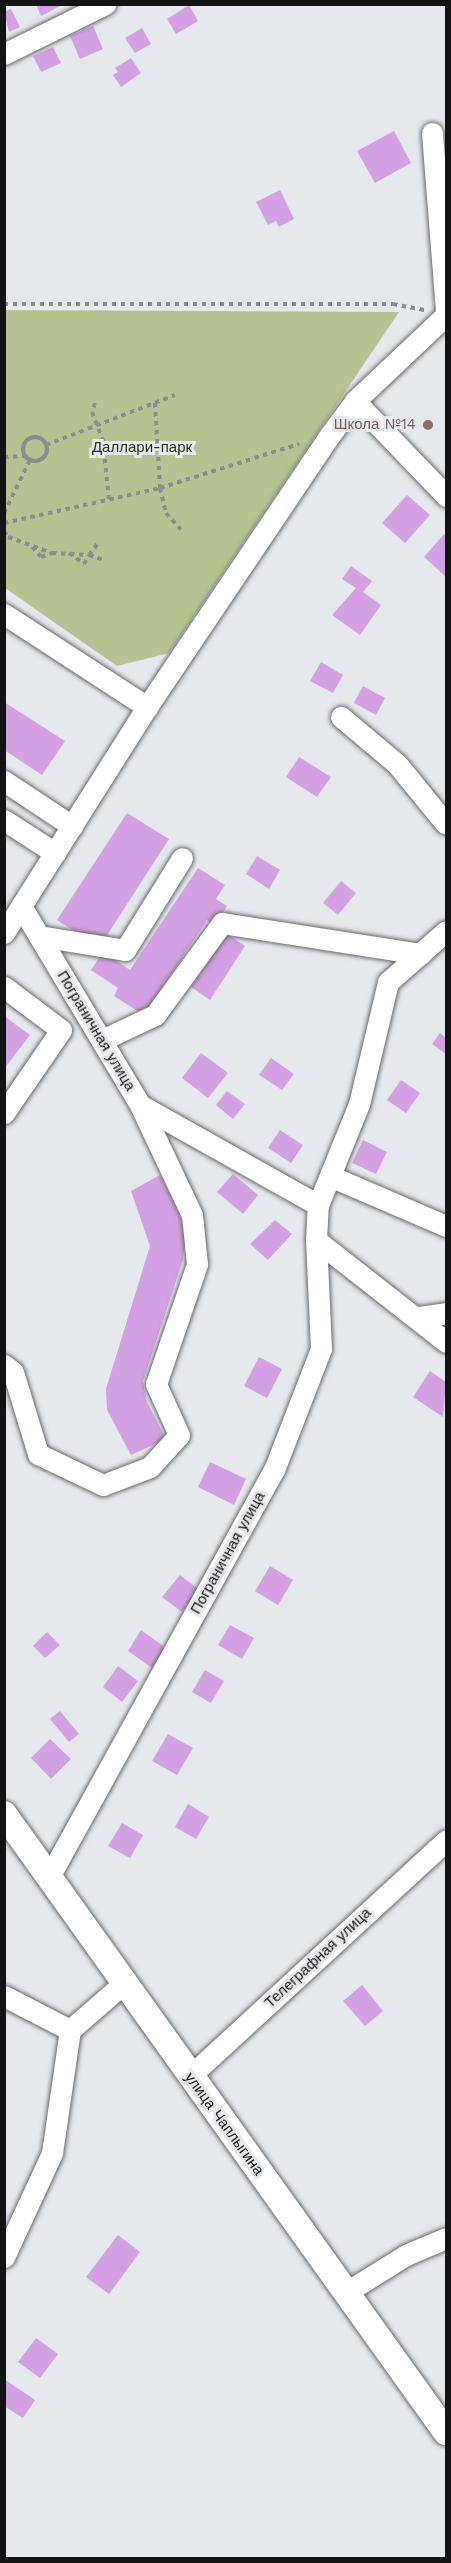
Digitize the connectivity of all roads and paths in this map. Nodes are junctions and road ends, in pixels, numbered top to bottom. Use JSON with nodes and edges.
{"nodes":[{"id":1,"x":105,"y":4,"type":"edge"},
{"id":2,"x":4,"y":54,"type":"edge"},
{"id":3,"x":432,"y":133,"type":"dead end"},
{"id":4,"x":4,"y":304,"type":"edge"},
{"id":5,"x":443,"y":312,"type":"edge"},
{"id":6,"x":175,"y":395,"type":"dead end"},
{"id":7,"x":355,"y":401,"type":"junction"},
{"id":8,"x":95,"y":403,"type":"dead end"},
{"id":9,"x":155,"y":403,"type":"junction"},
{"id":10,"x":95,"y":426,"type":"junction"},
{"id":11,"x":330,"y":435,"type":"junction"},
{"id":12,"x":46,"y":444,"type":"junction"},
{"id":13,"x":25,"y":456,"type":"junction"},
{"id":14,"x":4,"y":457,"type":"edge"},
{"id":15,"x":30,"y":460,"type":"junction"},
{"id":16,"x":160,"y":488,"type":"junction"},
{"id":17,"x":447,"y":496,"type":"edge"},
{"id":18,"x":110,"y":500,"type":"junction"},
{"id":19,"x":4,"y":513,"type":"edge"},
{"id":20,"x":4,"y":523,"type":"edge"},
{"id":21,"x":4,"y":531,"type":"edge"},
{"id":22,"x":184,"y":533,"type":"dead end"},
{"id":23,"x":98,"y":543,"type":"dead end"},
{"id":24,"x":32,"y":547,"type":"junction"},
{"id":25,"x":52,"y":553,"type":"junction"},
{"id":26,"x":69,"y":553,"type":"junction"},
{"id":27,"x":89,"y":555,"type":"junction"},
{"id":28,"x":104,"y":560,"type":"dead end"},
{"id":29,"x":4,"y":614,"type":"edge"},
{"id":30,"x":147,"y":706,"type":"junction"},
{"id":31,"x":340,"y":717,"type":"dead end"},
{"id":32,"x":4,"y":781,"type":"edge"},
{"id":33,"x":4,"y":820,"type":"edge"},
{"id":34,"x":447,"y":824,"type":"edge"},
{"id":35,"x":72,"y":825,"type":"junction"},
{"id":36,"x":55,"y":853,"type":"junction"},
{"id":37,"x":182,"y":858,"type":"dead end"},
{"id":38,"x":21,"y":906,"type":"junction"},
{"id":39,"x":447,"y":931,"type":"edge"},
{"id":40,"x":4,"y":933,"type":"edge"},
{"id":41,"x":39,"y":936,"type":"junction"},
{"id":42,"x":421,"y":954,"type":"junction"},
{"id":43,"x":4,"y":987,"type":"edge"},
{"id":44,"x":102,"y":1041,"type":"junction"},
{"id":45,"x":140,"y":1105,"type":"junction"},
{"id":46,"x":4,"y":1113,"type":"edge"},
{"id":47,"x":330,"y":1176,"type":"junction"},
{"id":48,"x":318,"y":1204,"type":"junction"},
{"id":49,"x":447,"y":1226,"type":"edge"},
{"id":50,"x":316,"y":1240,"type":"junction"},
{"id":51,"x":447,"y":1313,"type":"edge"},
{"id":52,"x":419,"y":1317,"type":"junction"},
{"id":53,"x":447,"y":1342,"type":"edge"},
{"id":54,"x":4,"y":1365,"type":"edge"},
{"id":55,"x":4,"y":1814,"type":"edge"},
{"id":56,"x":447,"y":1840,"type":"edge"},
{"id":57,"x":49,"y":1877,"type":"junction"},
{"id":58,"x":123,"y":1984,"type":"junction"},
{"id":59,"x":4,"y":1995,"type":"edge"},
{"id":60,"x":70,"y":2030,"type":"junction"},
{"id":61,"x":190,"y":2076,"type":"junction"},
{"id":62,"x":447,"y":2238,"type":"edge"},
{"id":63,"x":4,"y":2257,"type":"edge"},
{"id":64,"x":345,"y":2293,"type":"junction"},
{"id":65,"x":447,"y":2432,"type":"edge"}],
"edges":[{"from":1,"to":2,"type":"street"},
{"from":3,"to":5,"type":"street"},
{"from":4,"to":5,"type":"path"},
{"from":5,"to":7,"type":"street"},
{"from":6,"to":9,"type":"path"},
{"from":7,"to":11,"type":"street"},
{"from":7,"to":17,"type":"street"},
{"from":8,"to":10,"type":"path"},
{"from":9,"to":10,"type":"path"},
{"from":9,"to":16,"type":"path"},
{"from":10,"to":12,"type":"path"},
{"from":10,"to":18,"type":"path"},
{"from":11,"to":16,"type":"path"},
{"from":11,"to":30,"type":"street"},
{"from":12,"to":13,"type":"path"},
{"from":12,"to":15,"type":"path"},
{"from":13,"to":14,"type":"path"},
{"from":13,"to":15,"type":"path"},
{"from":15,"to":19,"type":"path"},
{"from":16,"to":18,"type":"path"},
{"from":16,"to":22,"type":"path"},
{"from":18,"to":20,"type":"path"},
{"from":21,"to":24,"type":"path"},
{"from":23,"to":27,"type":"path"},
{"from":24,"to":25,"type":"path"},
{"from":24,"to":25,"type":"path"},
{"from":25,"to":26,"type":"path"},
{"from":26,"to":27,"type":"path"},
{"from":26,"to":27,"type":"path"},
{"from":27,"to":28,"type":"path"},
{"from":29,"to":30,"type":"street"},
{"from":30,"to":35,"type":"street"},
{"from":31,"to":34,"type":"street"},
{"from":32,"to":35,"type":"street"},
{"from":33,"to":36,"type":"street"},
{"from":35,"to":36,"type":"street"},
{"from":36,"to":38,"type":"street"},
{"from":37,"to":41,"type":"street"},
{"from":38,"to":40,"type":"street"},
{"from":38,"to":41,"type":"street","name":"Пограничная улица"},
{"from":39,"to":42,"type":"street","name":"Пограничная улица"},
{"from":41,"to":44,"type":"street","name":"Пограничная улица"},
{"from":42,"to":44,"type":"street"},
{"from":42,"to":47,"type":"street","name":"Пограничная улица"},
{"from":43,"to":46,"type":"street"},
{"from":44,"to":45,"type":"street","name":"Пограничная улица"},
{"from":45,"to":48,"type":"street","name":"Пограничная улица"},
{"from":45,"to":54,"type":"street"},
{"from":47,"to":48,"type":"street","name":"Пограничная улица"},
{"from":47,"to":49,"type":"street"},
{"from":48,"to":50,"type":"street","name":"Пограничная улица"},
{"from":50,"to":52,"type":"street"},
{"from":50,"to":57,"type":"street","name":"Пограничная улица"},
{"from":51,"to":52,"type":"street"},
{"from":52,"to":53,"type":"street"},
{"from":55,"to":57,"type":"main road","name":"улица Чаплыгина"},
{"from":56,"to":61,"type":"street","name":"Телеграфная улица"},
{"from":57,"to":58,"type":"main road","name":"улица Чаплыгина"},
{"from":58,"to":60,"type":"street"},
{"from":58,"to":61,"type":"main road","name":"улица Чаплыгина"},
{"from":59,"to":60,"type":"street"},
{"from":60,"to":63,"type":"street"},
{"from":61,"to":64,"type":"main road","name":"улица Чаплыгина"},
{"from":62,"to":64,"type":"street"},
{"from":64,"to":65,"type":"main road","name":"улица Чаплыгина"}]}
